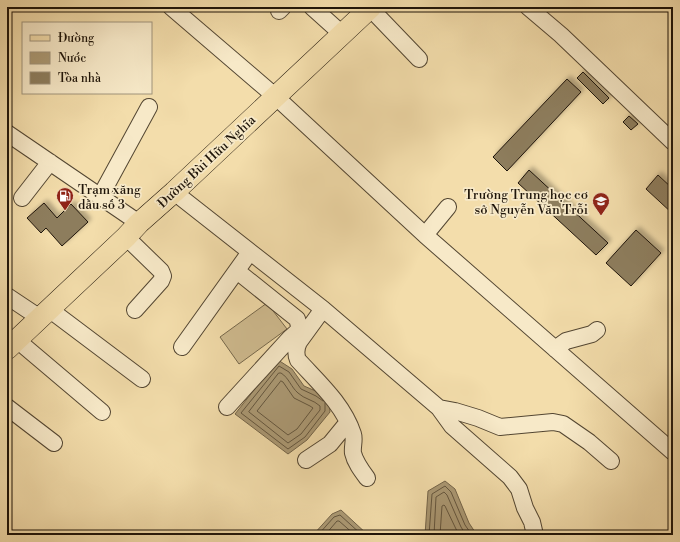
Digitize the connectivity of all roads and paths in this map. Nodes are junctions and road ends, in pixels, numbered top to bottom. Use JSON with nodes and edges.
{"nodes":[{"id":1,"x":171,"y":7,"type":"edge"},
{"id":2,"x":312,"y":7,"type":"edge"},
{"id":3,"x":371,"y":7,"type":"edge"},
{"id":4,"x":528,"y":7,"type":"edge"},
{"id":5,"x":342,"y":34,"type":"junction"},
{"id":6,"x":419,"y":58,"type":"dead end"},
{"id":7,"x":276,"y":97,"type":"junction"},
{"id":8,"x":149,"y":107,"type":"dead end"},
{"id":9,"x":7,"y":133,"type":"edge"},
{"id":10,"x":673,"y":142,"type":"edge"},
{"id":11,"x":50,"y":162,"type":"junction"},
{"id":12,"x":174,"y":192,"type":"junction"},
{"id":13,"x":100,"y":197,"type":"junction"},
{"id":14,"x":22,"y":198,"type":"dead end"},
{"id":15,"x":448,"y":207,"type":"dead end"},
{"id":16,"x":133,"y":230,"type":"junction"},
{"id":17,"x":425,"y":235,"type":"junction"},
{"id":18,"x":250,"y":252,"type":"junction"},
{"id":19,"x":237,"y":271,"type":"junction"},
{"id":20,"x":7,"y":296,"type":"edge"},
{"id":21,"x":323,"y":309,"type":"junction"},
{"id":22,"x":135,"y":310,"type":"dead end"},
{"id":23,"x":45,"y":314,"type":"junction"},
{"id":24,"x":597,"y":330,"type":"dead end"},
{"id":25,"x":12,"y":344,"type":"edge"},
{"id":26,"x":182,"y":347,"type":"dead end"},
{"id":27,"x":555,"y":349,"type":"junction"},
{"id":28,"x":142,"y":379,"type":"dead end"},
{"id":29,"x":7,"y":407,"type":"edge"},
{"id":30,"x":227,"y":407,"type":"dead end"},
{"id":31,"x":439,"y":408,"type":"junction"},
{"id":32,"x":102,"y":412,"type":"dead end"},
{"id":33,"x":348,"y":422,"type":"junction"},
{"id":34,"x":54,"y":443,"type":"dead end"},
{"id":35,"x":673,"y":452,"type":"edge"},
{"id":36,"x":306,"y":460,"type":"dead end"},
{"id":37,"x":612,"y":461,"type":"dead end"},
{"id":38,"x":367,"y":478,"type":"dead end"},
{"id":39,"x":535,"y":535,"type":"edge"}],
"edges":[{"from":1,"to":7,"type":"street"},
{"from":2,"to":5,"type":"street"},
{"from":3,"to":5,"type":"main road","name":"Đường Bùi Hữu Nghĩa"},
{"from":3,"to":6,"type":"street"},
{"from":4,"to":10,"type":"street"},
{"from":5,"to":7,"type":"main road","name":"Đường Bùi Hữu Nghĩa"},
{"from":7,"to":12,"type":"main road","name":"Đường Bùi Hữu Nghĩa"},
{"from":7,"to":17,"type":"street"},
{"from":8,"to":13,"type":"street"},
{"from":9,"to":11,"type":"street"},
{"from":11,"to":13,"type":"street"},
{"from":11,"to":14,"type":"street"},
{"from":12,"to":16,"type":"main road","name":"Đường Bùi Hữu Nghĩa"},
{"from":12,"to":18,"type":"street"},
{"from":13,"to":16,"type":"street"},
{"from":15,"to":17,"type":"street"},
{"from":16,"to":22,"type":"street"},
{"from":16,"to":23,"type":"main road","name":"Đường Bùi Hữu Nghĩa"},
{"from":17,"to":27,"type":"street"},
{"from":18,"to":19,"type":"street"},
{"from":18,"to":21,"type":"street"},
{"from":19,"to":26,"type":"street"},
{"from":19,"to":30,"type":"street"},
{"from":20,"to":23,"type":"street"},
{"from":21,"to":31,"type":"street"},
{"from":21,"to":33,"type":"street"},
{"from":23,"to":25,"type":"main road","name":"Đường Bùi Hữu Nghĩa"},
{"from":23,"to":28,"type":"street"},
{"from":24,"to":27,"type":"street"},
{"from":25,"to":32,"type":"street"},
{"from":27,"to":35,"type":"street"},
{"from":29,"to":34,"type":"street"},
{"from":31,"to":37,"type":"street"},
{"from":31,"to":39,"type":"street"},
{"from":33,"to":36,"type":"street"},
{"from":33,"to":38,"type":"street"}]}
